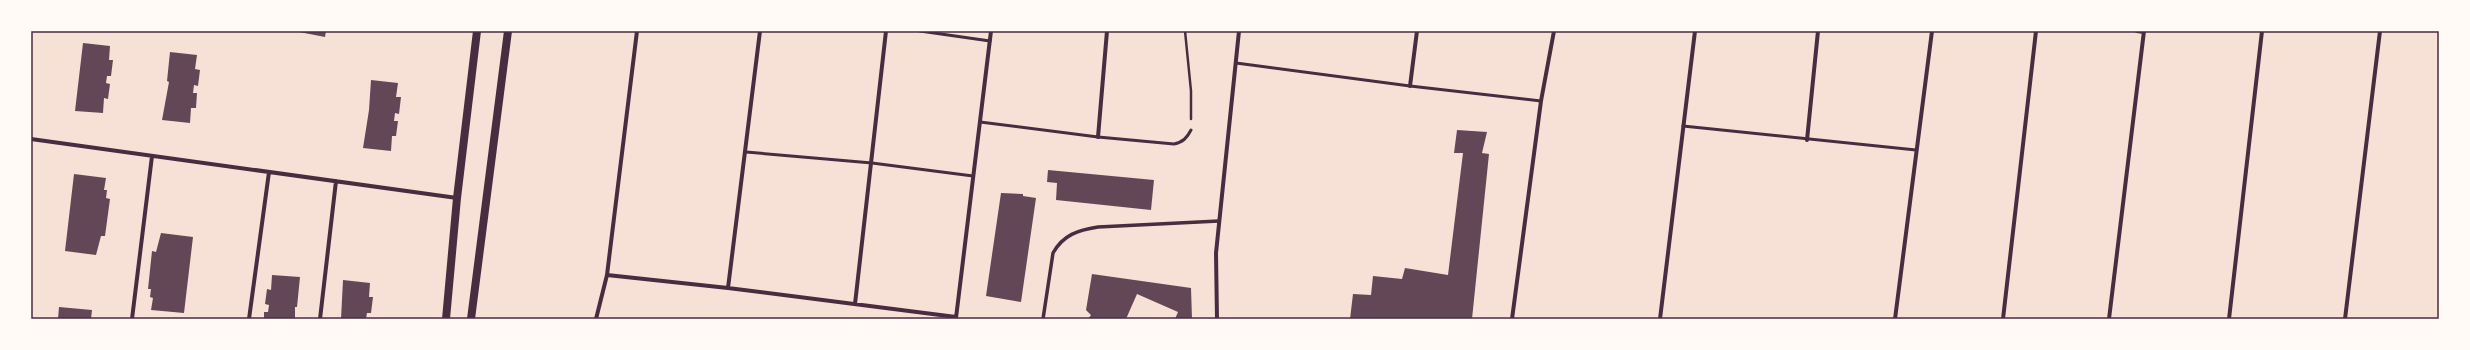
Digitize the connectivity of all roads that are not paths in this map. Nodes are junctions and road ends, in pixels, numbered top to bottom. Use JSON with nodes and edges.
{"nodes":[{"id":1,"x":478,"y":31,"type":"edge"},
{"id":2,"x":508,"y":31,"type":"edge"},
{"id":3,"x":637,"y":31,"type":"edge"},
{"id":4,"x":760,"y":31,"type":"edge"},
{"id":5,"x":886,"y":31,"type":"edge"},
{"id":6,"x":920,"y":31,"type":"edge"},
{"id":7,"x":991,"y":31,"type":"edge"},
{"id":8,"x":1107,"y":31,"type":"edge"},
{"id":9,"x":1239,"y":31,"type":"edge"},
{"id":10,"x":1417,"y":31,"type":"edge"},
{"id":11,"x":1554,"y":31,"type":"edge"},
{"id":12,"x":1695,"y":31,"type":"edge"},
{"id":13,"x":1818,"y":31,"type":"edge"},
{"id":14,"x":1932,"y":31,"type":"edge"},
{"id":15,"x":2036,"y":31,"type":"edge"},
{"id":16,"x":2137,"y":31,"type":"edge"},
{"id":17,"x":2262,"y":31,"type":"edge"},
{"id":18,"x":2380,"y":31,"type":"edge"},
{"id":19,"x":2144,"y":32,"type":"edge"},
{"id":20,"x":990,"y":41,"type":"junction"},
{"id":21,"x":1236,"y":63,"type":"junction"},
{"id":22,"x":1410,"y":86,"type":"junction"},
{"id":23,"x":1541,"y":101,"type":"junction"},
{"id":24,"x":980,"y":122,"type":"junction"},
{"id":25,"x":1684,"y":126,"type":"junction"},
{"id":26,"x":1191,"y":130,"type":"road end"},
{"id":27,"x":1098,"y":137,"type":"junction"},
{"id":28,"x":31,"y":140,"type":"edge"},
{"id":29,"x":1807,"y":140,"type":"junction"},
{"id":30,"x":1916,"y":150,"type":"junction"},
{"id":31,"x":746,"y":152,"type":"junction"},
{"id":32,"x":152,"y":156,"type":"junction"},
{"id":33,"x":872,"y":163,"type":"junction"},
{"id":34,"x":270,"y":172,"type":"junction"},
{"id":35,"x":973,"y":176,"type":"junction"},
{"id":36,"x":336,"y":181,"type":"junction"},
{"id":37,"x":457,"y":198,"type":"junction"},
{"id":38,"x":1218,"y":221,"type":"junction"},
{"id":39,"x":607,"y":275,"type":"junction"},
{"id":40,"x":728,"y":288,"type":"junction"},
{"id":41,"x":855,"y":304,"type":"junction"},
{"id":42,"x":956,"y":318,"type":"edge"},
{"id":43,"x":132,"y":319,"type":"edge"},
{"id":44,"x":249,"y":319,"type":"edge"},
{"id":45,"x":320,"y":319,"type":"edge"},
{"id":46,"x":446,"y":319,"type":"edge"},
{"id":47,"x":472,"y":319,"type":"edge"},
{"id":48,"x":596,"y":319,"type":"edge"},
{"id":49,"x":1043,"y":319,"type":"edge"},
{"id":50,"x":1217,"y":319,"type":"edge"},
{"id":51,"x":1512,"y":319,"type":"edge"},
{"id":52,"x":1660,"y":319,"type":"edge"},
{"id":53,"x":1895,"y":319,"type":"edge"},
{"id":54,"x":2003,"y":319,"type":"edge"},
{"id":55,"x":2108,"y":319,"type":"edge"},
{"id":56,"x":2229,"y":319,"type":"edge"},
{"id":57,"x":2345,"y":319,"type":"edge"}],
"edges":[{"from":1,"to":37,"type":"main road"},
{"from":2,"to":47,"type":"main road"},
{"from":3,"to":39,"type":"street"},
{"from":4,"to":31,"type":"street"},
{"from":5,"to":33,"type":"street"},
{"from":6,"to":20,"type":"lane"},
{"from":7,"to":20,"type":"street"},
{"from":8,"to":27,"type":"street"},
{"from":9,"to":21,"type":"street"},
{"from":10,"to":22,"type":"street"},
{"from":11,"to":23,"type":"street"},
{"from":12,"to":25,"type":"street"},
{"from":13,"to":29,"type":"street"},
{"from":14,"to":30,"type":"street"},
{"from":15,"to":54,"type":"street"},
{"from":16,"to":19,"type":"street"},
{"from":17,"to":56,"type":"street"},
{"from":18,"to":57,"type":"street"},
{"from":19,"to":55,"type":"street"},
{"from":20,"to":24,"type":"street"},
{"from":21,"to":22,"type":"lane"},
{"from":21,"to":38,"type":"street"},
{"from":22,"to":23,"type":"lane"},
{"from":23,"to":51,"type":"street"},
{"from":24,"to":27,"type":"lane"},
{"from":24,"to":35,"type":"street"},
{"from":25,"to":29,"type":"lane"},
{"from":25,"to":52,"type":"street"},
{"from":26,"to":27,"type":"lane"},
{"from":28,"to":32,"type":"street"},
{"from":29,"to":30,"type":"lane"},
{"from":30,"to":53,"type":"street"},
{"from":31,"to":33,"type":"lane"},
{"from":31,"to":40,"type":"street"},
{"from":32,"to":34,"type":"street"},
{"from":32,"to":43,"type":"street"},
{"from":33,"to":35,"type":"lane"},
{"from":33,"to":41,"type":"street"},
{"from":34,"to":36,"type":"street"},
{"from":34,"to":44,"type":"street"},
{"from":35,"to":42,"type":"street"},
{"from":36,"to":37,"type":"street"},
{"from":36,"to":45,"type":"street"},
{"from":37,"to":46,"type":"main road"},
{"from":38,"to":49,"type":"street"},
{"from":38,"to":50,"type":"street"},
{"from":39,"to":40,"type":"street"},
{"from":39,"to":48,"type":"street"},
{"from":40,"to":41,"type":"street"},
{"from":41,"to":42,"type":"street"}]}
